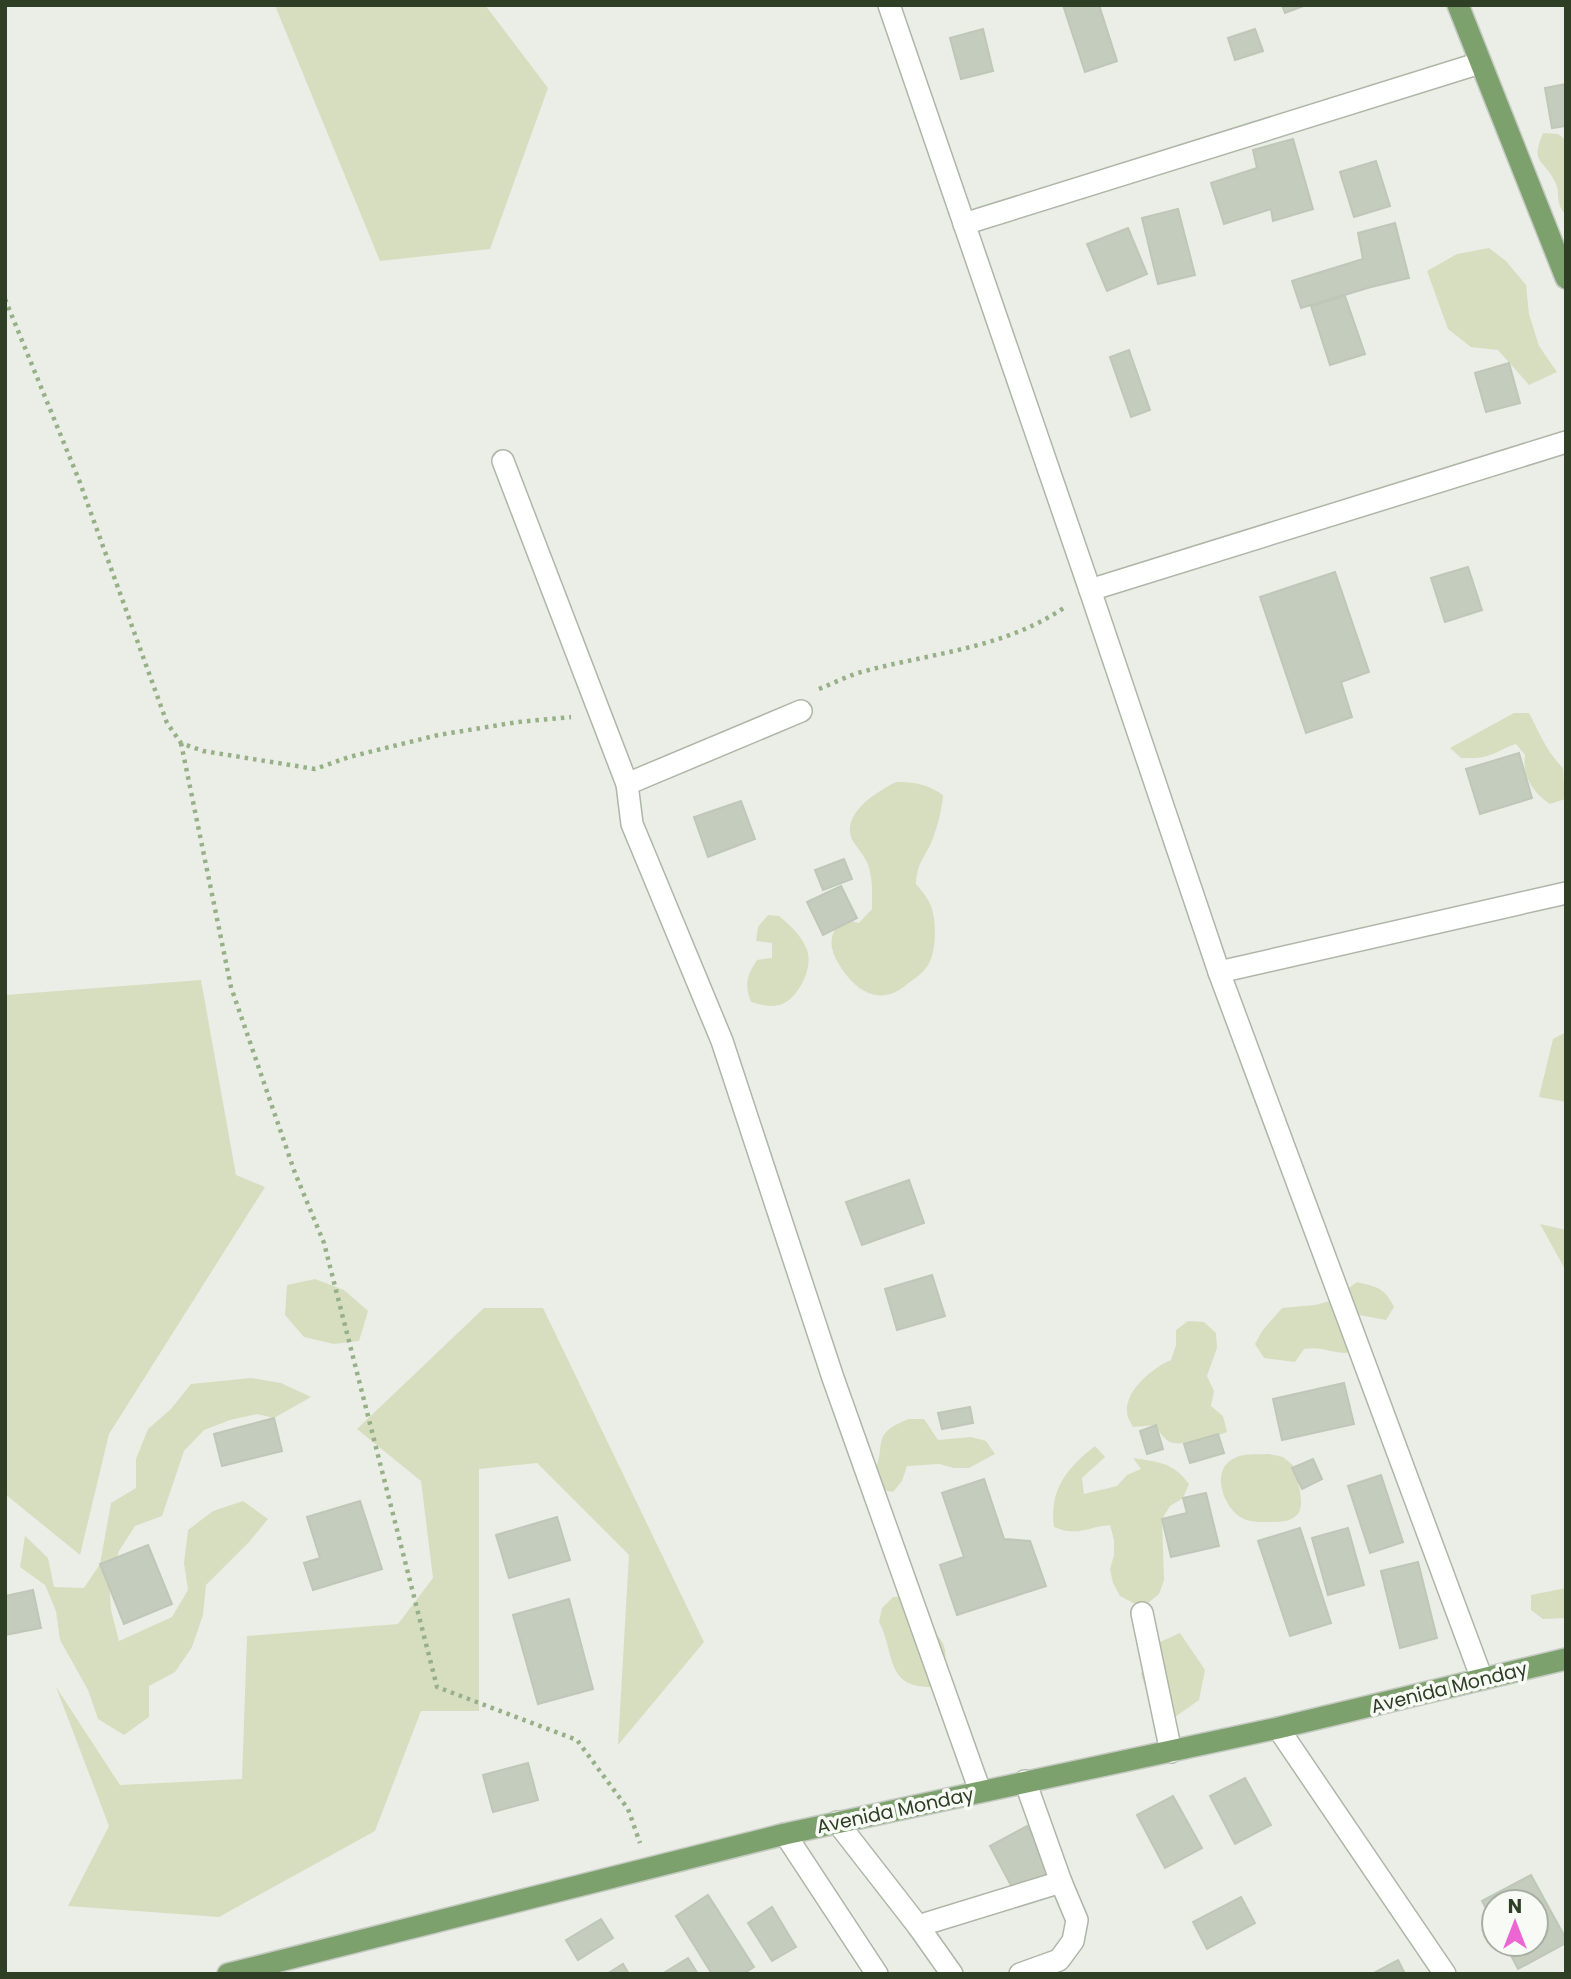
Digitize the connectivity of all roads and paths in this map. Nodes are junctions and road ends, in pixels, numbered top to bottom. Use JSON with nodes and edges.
{"nodes":[{"id":1,"x":888,"y":5,"type":"edge"},
{"id":2,"x":1458,"y":5,"type":"edge"},
{"id":3,"x":1480,"y":62,"type":"junction"},
{"id":4,"x":964,"y":224,"type":"junction"},
{"id":5,"x":1566,"y":278,"type":"edge"},
{"id":6,"x":5,"y":299,"type":"edge"},
{"id":7,"x":1566,"y":442,"type":"edge"},
{"id":8,"x":503,"y":461,"type":"dead end"},
{"id":9,"x":1090,"y":590,"type":"junction"},
{"id":10,"x":802,"y":711,"type":"joint"},
{"id":11,"x":600,"y":715,"type":"junction"},
{"id":12,"x":181,"y":743,"type":"junction"},
{"id":13,"x":627,"y":784,"type":"junction"},
{"id":14,"x":1566,"y":893,"type":"edge"},
{"id":15,"x":1219,"y":972,"type":"junction"},
{"id":16,"x":1142,"y":1612,"type":"dead end"},
{"id":17,"x":1566,"y":1659,"type":"edge"},
{"id":18,"x":1482,"y":1679,"type":"junction"},
{"id":19,"x":1278,"y":1728,"type":"junction"},
{"id":20,"x":1171,"y":1752,"type":"junction"},
{"id":21,"x":1025,"y":1781,"type":"junction"},
{"id":22,"x":980,"y":1791,"type":"junction"},
{"id":23,"x":837,"y":1822,"type":"junction"},
{"id":24,"x":785,"y":1834,"type":"junction"},
{"id":25,"x":648,"y":1868,"type":"junction"},
{"id":26,"x":1061,"y":1882,"type":"junction"},
{"id":27,"x":918,"y":1926,"type":"junction"},
{"id":28,"x":232,"y":1973,"type":"edge"},
{"id":29,"x":877,"y":1974,"type":"edge"},
{"id":30,"x":953,"y":1974,"type":"edge"},
{"id":31,"x":1020,"y":1974,"type":"edge"},
{"id":32,"x":1445,"y":1974,"type":"edge"}],
"edges":[{"from":1,"to":4,"type":"street"},
{"from":2,"to":3,"type":"main road"},
{"from":3,"to":4,"type":"street"},
{"from":3,"to":5,"type":"main road"},
{"from":4,"to":9,"type":"street"},
{"from":6,"to":12,"type":"path"},
{"from":7,"to":9,"type":"street"},
{"from":8,"to":11,"type":"street"},
{"from":9,"to":10,"type":"path"},
{"from":9,"to":15,"type":"street"},
{"from":10,"to":13,"type":"street"},
{"from":11,"to":12,"type":"path"},
{"from":11,"to":13,"type":"street"},
{"from":12,"to":25,"type":"path"},
{"from":13,"to":22,"type":"street"},
{"from":14,"to":15,"type":"street"},
{"from":15,"to":18,"type":"street"},
{"from":16,"to":20,"type":"street"},
{"from":17,"to":18,"type":"main road","name":"Avenida Monday"},
{"from":18,"to":19,"type":"main road","name":"Avenida Monday"},
{"from":19,"to":20,"type":"main road","name":"Avenida Monday"},
{"from":19,"to":32,"type":"street"},
{"from":20,"to":21,"type":"main road","name":"Avenida Monday"},
{"from":21,"to":22,"type":"main road","name":"Avenida Monday"},
{"from":21,"to":26,"type":"street"},
{"from":22,"to":23,"type":"main road","name":"Avenida Monday"},
{"from":23,"to":24,"type":"main road","name":"Avenida Monday"},
{"from":23,"to":27,"type":"street"},
{"from":24,"to":25,"type":"main road","name":"Avenida Monday"},
{"from":24,"to":29,"type":"street"},
{"from":25,"to":28,"type":"main road","name":"Avenida Monday"},
{"from":26,"to":27,"type":"street"},
{"from":26,"to":31,"type":"street"},
{"from":27,"to":30,"type":"street"}]}
